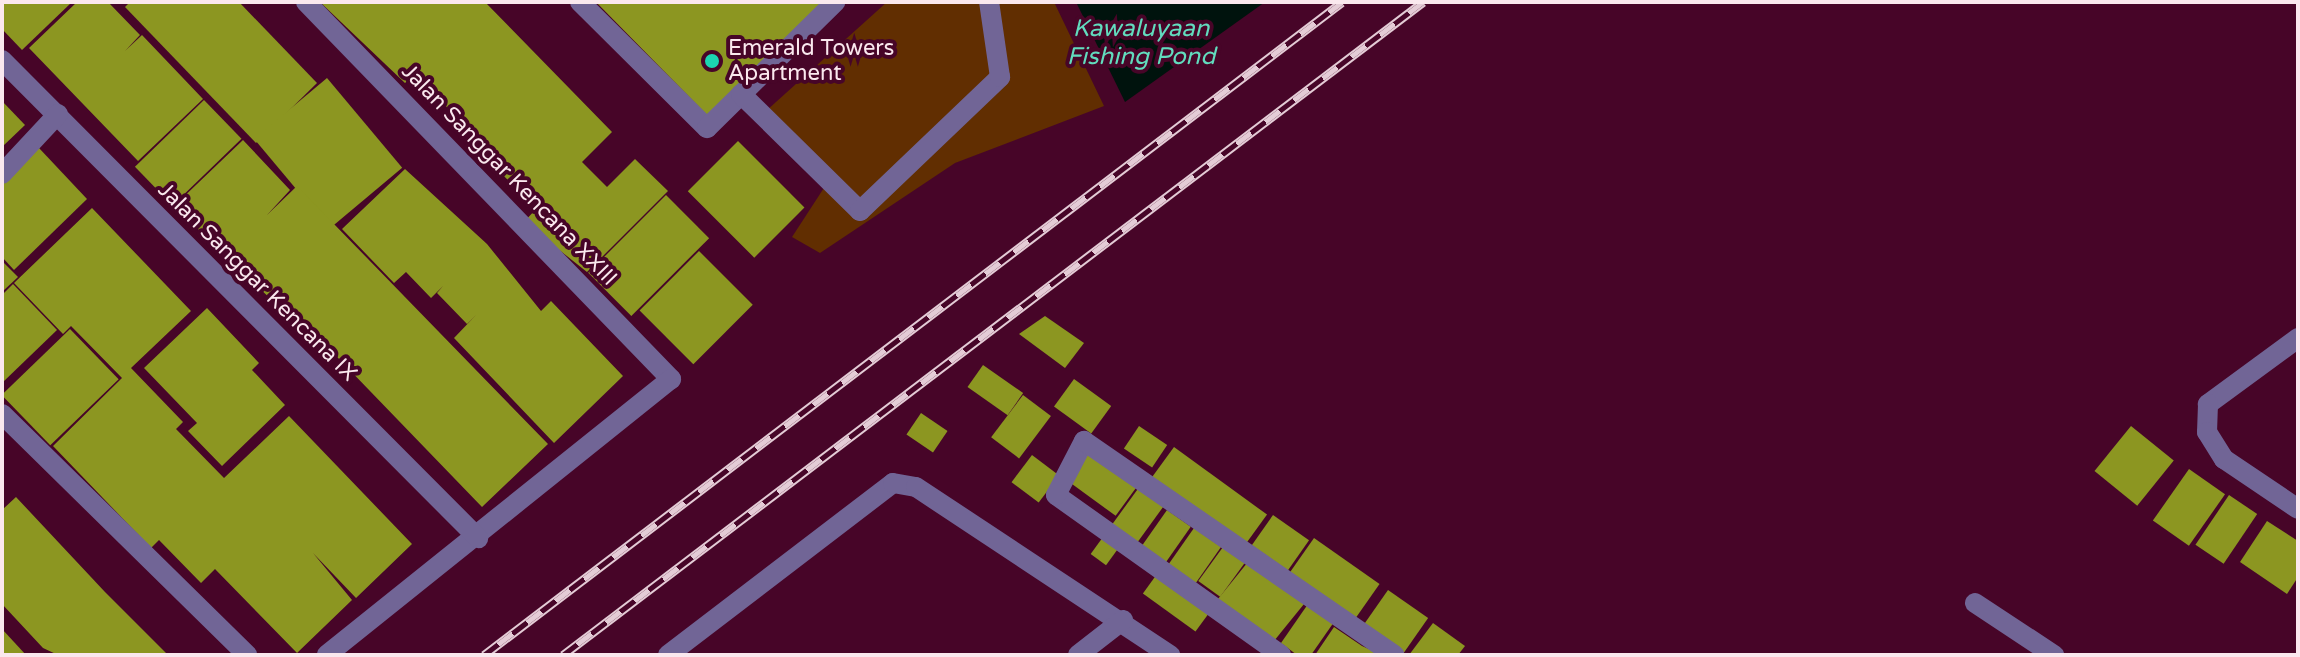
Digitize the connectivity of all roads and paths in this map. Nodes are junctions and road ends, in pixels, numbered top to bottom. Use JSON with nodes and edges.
{"nodes":[{"id":1,"x":306,"y":2,"type":"edge"},
{"id":2,"x":580,"y":2,"type":"edge"},
{"id":3,"x":835,"y":2,"type":"edge"},
{"id":4,"x":989,"y":2,"type":"edge"},
{"id":5,"x":2,"y":60,"type":"edge"},
{"id":6,"x":741,"y":94,"type":"junction"},
{"id":7,"x":58,"y":114,"type":"junction"},
{"id":8,"x":2,"y":174,"type":"edge"},
{"id":9,"x":2298,"y":338,"type":"edge"},
{"id":10,"x":2,"y":414,"type":"edge"},
{"id":11,"x":2298,"y":509,"type":"edge"},
{"id":12,"x":478,"y":538,"type":"junction"},
{"id":13,"x":1975,"y":603,"type":"dead end"},
{"id":14,"x":1123,"y":620,"type":"junction"},
{"id":15,"x":247,"y":655,"type":"edge"},
{"id":16,"x":327,"y":655,"type":"edge"},
{"id":17,"x":668,"y":655,"type":"edge"},
{"id":18,"x":1078,"y":655,"type":"edge"},
{"id":19,"x":1170,"y":655,"type":"edge"},
{"id":20,"x":1281,"y":655,"type":"edge"},
{"id":21,"x":1394,"y":655,"type":"edge"},
{"id":22,"x":2054,"y":655,"type":"edge"}],
"edges":[{"from":1,"to":12,"type":"street","name":"Jalan Sanggar Kencana XXIII"},
{"from":2,"to":6,"type":"street"},
{"from":3,"to":6,"type":"street"},
{"from":4,"to":6,"type":"street"},
{"from":5,"to":7,"type":"street","name":"Jalan Sanggar Kencana IX"},
{"from":7,"to":8,"type":"street"},
{"from":7,"to":12,"type":"street","name":"Jalan Sanggar Kencana IX"},
{"from":9,"to":11,"type":"street"},
{"from":10,"to":15,"type":"street"},
{"from":12,"to":16,"type":"street"},
{"from":13,"to":22,"type":"street"},
{"from":14,"to":17,"type":"street"},
{"from":14,"to":18,"type":"street"},
{"from":14,"to":19,"type":"street"},
{"from":20,"to":21,"type":"street"}]}
